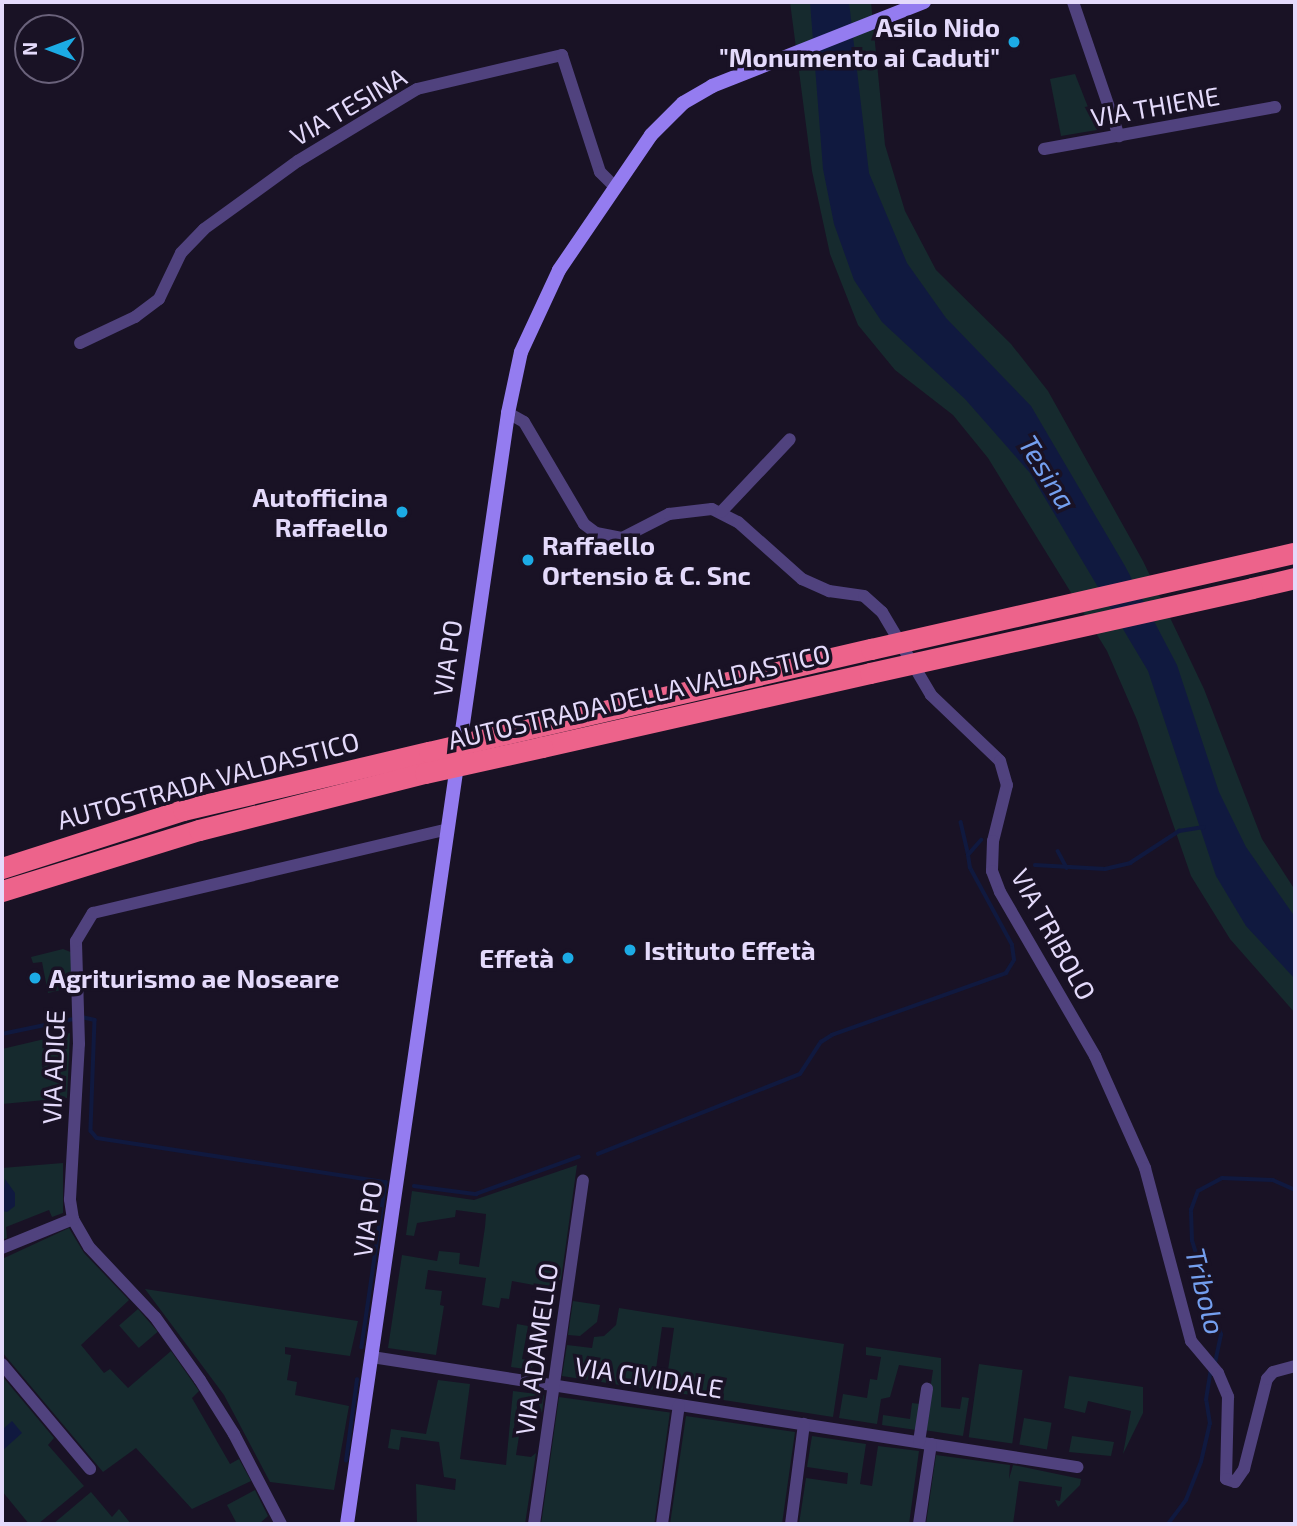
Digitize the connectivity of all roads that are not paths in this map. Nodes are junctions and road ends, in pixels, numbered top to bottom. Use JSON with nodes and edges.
{"nodes":[{"id":1,"x":922,"y":2,"type":"edge"},
{"id":2,"x":1073,"y":2,"type":"edge"},
{"id":3,"x":1275,"y":107,"type":"dead end"},
{"id":4,"x":1119,"y":136,"type":"junction"},
{"id":5,"x":1044,"y":149,"type":"dead end"},
{"id":6,"x":615,"y":187,"type":"junction"},
{"id":7,"x":80,"y":343,"type":"dead end"},
{"id":8,"x":508,"y":413,"type":"junction"},
{"id":9,"x":790,"y":439,"type":"dead end"},
{"id":10,"x":721,"y":512,"type":"junction"},
{"id":11,"x":1294,"y":553,"type":"edge"},
{"id":12,"x":1295,"y":578,"type":"edge"},
{"id":13,"x":427,"y":762,"type":"junction"},
{"id":14,"x":447,"y":829,"type":"junction"},
{"id":15,"x":2,"y":868,"type":"edge"},
{"id":16,"x":2,"y":891,"type":"edge"},
{"id":17,"x":583,"y":1180,"type":"dead end"},
{"id":18,"x":73,"y":1219,"type":"junction"},
{"id":19,"x":2,"y":1248,"type":"edge"},
{"id":20,"x":372,"y":1357,"type":"junction"},
{"id":21,"x":2,"y":1364,"type":"edge"},
{"id":22,"x":1295,"y":1366,"type":"edge"},
{"id":23,"x":554,"y":1385,"type":"junction"},
{"id":24,"x":927,"y":1389,"type":"dead end"},
{"id":25,"x":679,"y":1405,"type":"junction"},
{"id":26,"x":804,"y":1424,"type":"junction"},
{"id":27,"x":925,"y":1443,"type":"junction"},
{"id":28,"x":1077,"y":1467,"type":"dead end"},
{"id":29,"x":90,"y":1469,"type":"dead end"},
{"id":30,"x":281,"y":1524,"type":"edge"},
{"id":31,"x":347,"y":1524,"type":"edge"},
{"id":32,"x":534,"y":1524,"type":"edge"},
{"id":33,"x":662,"y":1524,"type":"edge"},
{"id":34,"x":790,"y":1524,"type":"edge"},
{"id":35,"x":919,"y":1524,"type":"edge"}],
"edges":[{"from":1,"to":6,"type":"main road","name":"VIA PO"},
{"from":2,"to":4,"type":"street"},
{"from":3,"to":4,"type":"street","name":"VIA THIENE"},
{"from":4,"to":5,"type":"street","name":"VIA THIENE"},
{"from":6,"to":7,"type":"street","name":"VIA TESINA"},
{"from":6,"to":8,"type":"main road","name":"VIA PO"},
{"from":8,"to":10,"type":"street"},
{"from":8,"to":14,"type":"main road","name":"VIA PO"},
{"from":9,"to":10,"type":"street"},
{"from":10,"to":22,"type":"street","name":"VIA TRIBOLO"},
{"from":11,"to":13,"type":"highway","name":"AUTOSTRADA DELLA VALDASTICO","bridge":true},
{"from":12,"to":13,"type":"highway","name":"AUTOSTRADA DELLA VALDASTICO","bridge":true},
{"from":13,"to":15,"type":"highway","name":"AUTOSTRADA VALDASTICO"},
{"from":13,"to":16,"type":"highway","name":"AUTOSTRADA DELLA VALDASTICO"},
{"from":14,"to":18,"type":"street","name":"VIA ADIGE"},
{"from":14,"to":20,"type":"main road","name":"VIA PO"},
{"from":17,"to":23,"type":"street","name":"VIA ADAMELLO"},
{"from":18,"to":19,"type":"street"},
{"from":18,"to":30,"type":"street","name":"VIA ADIGE"},
{"from":20,"to":23,"type":"street","name":"VIA CIVIDALE"},
{"from":20,"to":31,"type":"main road","name":"VIA PO"},
{"from":21,"to":29,"type":"street"},
{"from":23,"to":25,"type":"street","name":"VIA CIVIDALE"},
{"from":23,"to":32,"type":"street","name":"VIA ADAMELLO"},
{"from":24,"to":27,"type":"street"},
{"from":25,"to":26,"type":"street","name":"VIA CIVIDALE"},
{"from":25,"to":33,"type":"street"},
{"from":26,"to":27,"type":"street","name":"VIA CIVIDALE"},
{"from":26,"to":34,"type":"street"},
{"from":27,"to":28,"type":"street","name":"VIA CIVIDALE"},
{"from":27,"to":35,"type":"street"}]}
